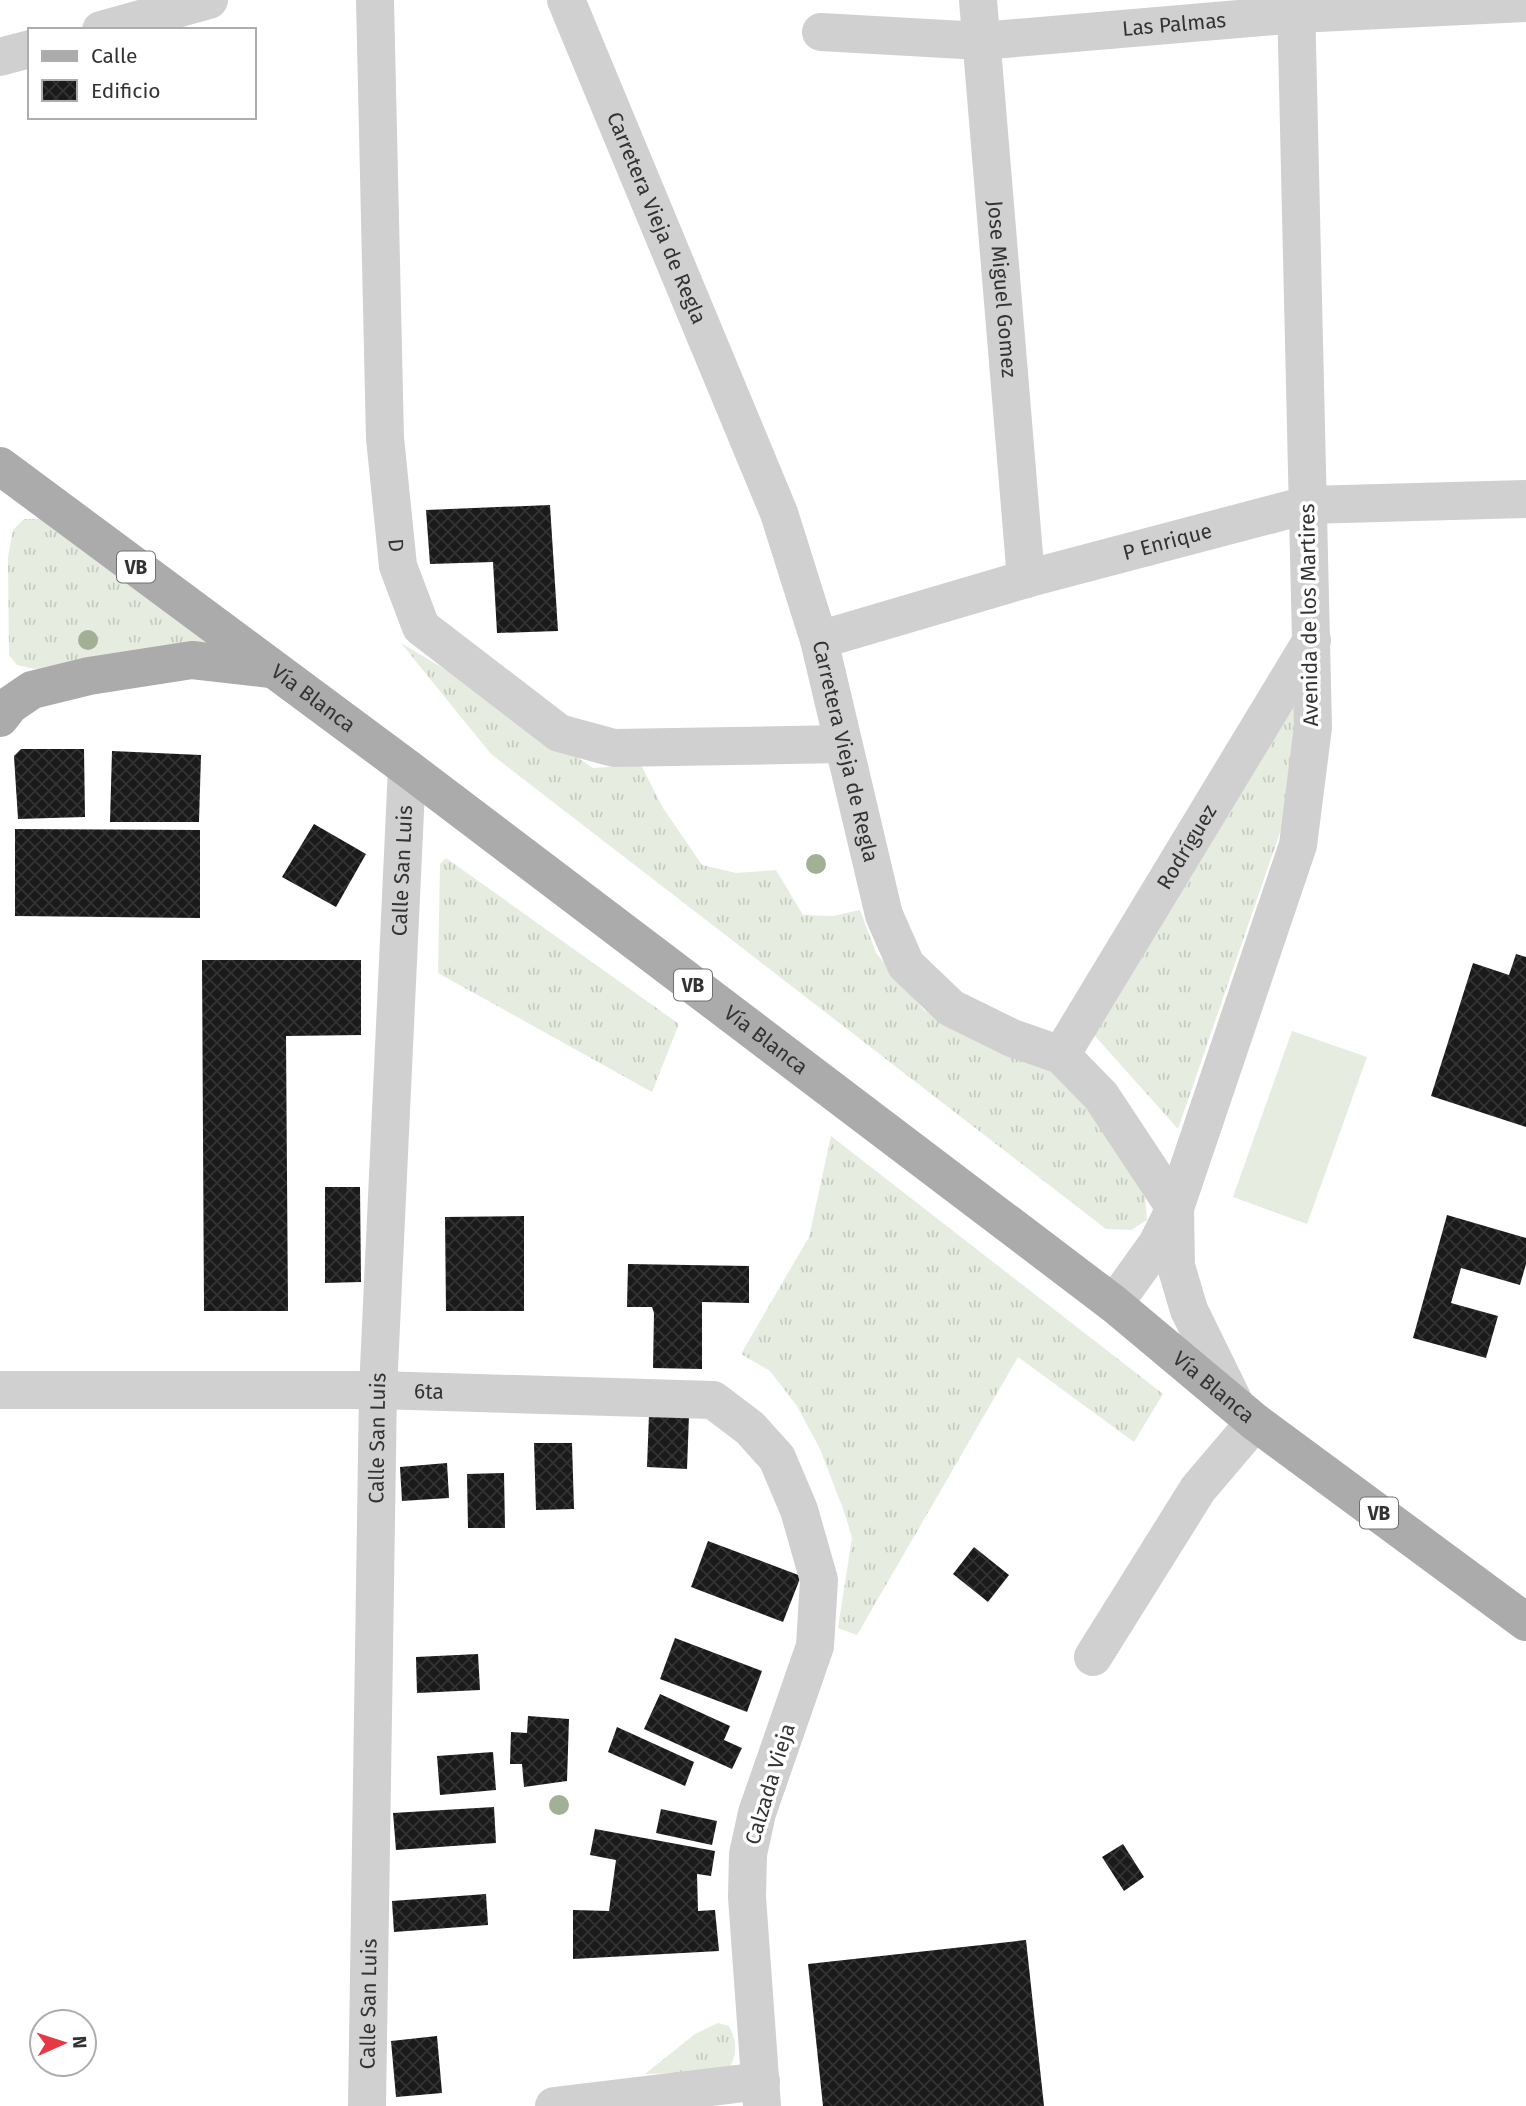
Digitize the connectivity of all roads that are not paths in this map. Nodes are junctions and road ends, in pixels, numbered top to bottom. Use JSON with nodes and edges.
{"nodes":[{"id":1,"x":209,"y":0,"type":"edge"},
{"id":2,"x":375,"y":0,"type":"edge"},
{"id":3,"x":566,"y":0,"type":"edge"},
{"id":4,"x":978,"y":0,"type":"edge"},
{"id":5,"x":1526,"y":3,"type":"edge"},
{"id":6,"x":1297,"y":7,"type":"edge"},
{"id":7,"x":108,"y":28,"type":"edge"},
{"id":8,"x":821,"y":32,"type":"dead end"},
{"id":9,"x":981,"y":41,"type":"junction"},
{"id":10,"x":28,"y":50,"type":"edge"},
{"id":11,"x":0,"y":58,"type":"edge"},
{"id":12,"x":0,"y":466,"type":"edge"},
{"id":13,"x":1526,"y":499,"type":"edge"},
{"id":14,"x":1307,"y":505,"type":"junction"},
{"id":15,"x":1026,"y":579,"type":"junction"},
{"id":16,"x":1312,"y":639,"type":"junction"},
{"id":17,"x":819,"y":640,"type":"junction"},
{"id":18,"x":271,"y":669,"type":"junction"},
{"id":19,"x":0,"y":718,"type":"edge"},
{"id":20,"x":843,"y":744,"type":"junction"},
{"id":21,"x":407,"y":768,"type":"junction"},
{"id":22,"x":1062,"y":1055,"type":"junction"},
{"id":23,"x":1175,"y":1208,"type":"junction"},
{"id":24,"x":1114,"y":1304,"type":"junction"},
{"id":25,"x":0,"y":1390,"type":"edge"},
{"id":26,"x":378,"y":1390,"type":"junction"},
{"id":27,"x":1245,"y":1412,"type":"junction"},
{"id":28,"x":799,"y":1510,"type":"joint"},
{"id":29,"x":1526,"y":1622,"type":"edge"},
{"id":30,"x":1093,"y":1657,"type":"dead end"},
{"id":31,"x":761,"y":2093,"type":"edge"},
{"id":32,"x":367,"y":2106,"type":"edge"},
{"id":33,"x":554,"y":2106,"type":"edge"}],
"edges":[{"from":1,"to":7,"type":"street"},
{"from":2,"to":20,"type":"street","name":"D"},
{"from":3,"to":17,"type":"street","name":"Carretera Vieja de Regla"},
{"from":4,"to":9,"type":"street","name":"Jose Miguel Gomez"},
{"from":5,"to":6,"type":"street","name":"Las Palmas"},
{"from":6,"to":9,"type":"street","name":"Las Palmas"},
{"from":6,"to":14,"type":"street","name":"Avenida de los Martires"},
{"from":8,"to":9,"type":"street","name":"Las Palmas"},
{"from":9,"to":15,"type":"street","name":"Jose Miguel Gomez"},
{"from":10,"to":11,"type":"street"},
{"from":12,"to":18,"type":"main road","name":"Vía Blanca","number":"VB"},
{"from":13,"to":14,"type":"street","name":"P Enrique"},
{"from":14,"to":15,"type":"street","name":"P Enrique"},
{"from":14,"to":16,"type":"street","name":"Avenida de los Martires"},
{"from":15,"to":17,"type":"street","name":"P Enrique"},
{"from":16,"to":22,"type":"street","name":"Rodríguez"},
{"from":16,"to":23,"type":"street","name":"Avenida de los Martires"},
{"from":17,"to":20,"type":"street","name":"Carretera Vieja de Regla"},
{"from":18,"to":19,"type":"main road"},
{"from":18,"to":21,"type":"main road","name":"Vía Blanca","number":"VB"},
{"from":20,"to":22,"type":"street","name":"Carretera Vieja de Regla"},
{"from":21,"to":24,"type":"main road","name":"Vía Blanca","number":"VB"},
{"from":21,"to":26,"type":"street","name":"Calle San Luis"},
{"from":22,"to":23,"type":"street","name":"Carretera Vieja de Regla"},
{"from":23,"to":24,"type":"street"},
{"from":23,"to":27,"type":"street"},
{"from":24,"to":27,"type":"main road","name":"Vía Blanca","number":"VB"},
{"from":25,"to":26,"type":"street","name":"6ta"},
{"from":26,"to":28,"type":"street","name":"6ta"},
{"from":26,"to":32,"type":"street","name":"Calle San Luis"},
{"from":27,"to":29,"type":"main road","name":"Vía Blanca","number":"VB"},
{"from":27,"to":30,"type":"street"},
{"from":28,"to":31,"type":"street","name":"Calzada Vieja"},
{"from":31,"to":33,"type":"street"}]}
